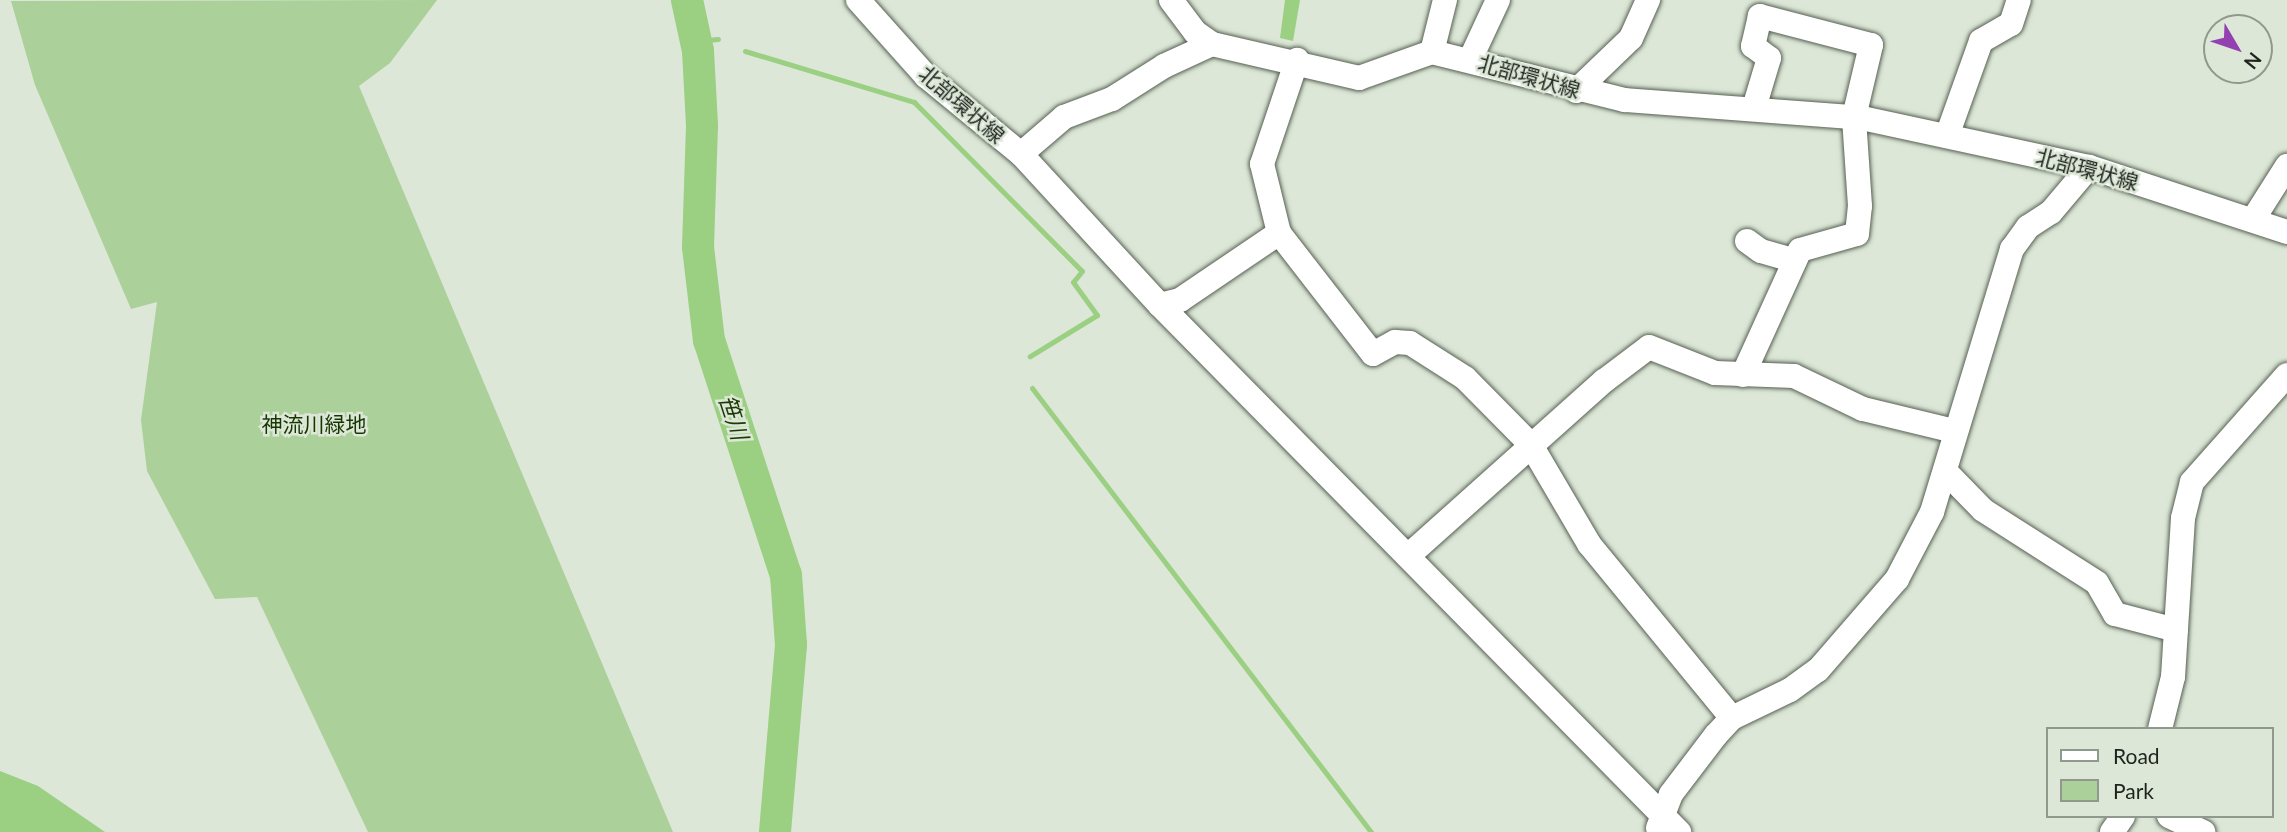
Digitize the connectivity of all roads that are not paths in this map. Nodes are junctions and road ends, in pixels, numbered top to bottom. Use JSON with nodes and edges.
{"nodes":[{"id":1,"x":858,"y":0,"type":"edge"},
{"id":2,"x":1171,"y":0,"type":"edge"},
{"id":3,"x":1445,"y":0,"type":"edge"},
{"id":4,"x":1498,"y":0,"type":"edge"},
{"id":5,"x":1648,"y":0,"type":"edge"},
{"id":6,"x":2019,"y":0,"type":"edge"},
{"id":7,"x":1212,"y":44,"type":"junction"},
{"id":8,"x":1433,"y":52,"type":"junction"},
{"id":9,"x":1297,"y":60,"type":"junction"},
{"id":10,"x":1470,"y":60,"type":"junction"},
{"id":11,"x":1576,"y":91,"type":"junction"},
{"id":12,"x":1754,"y":108,"type":"junction"},
{"id":13,"x":1854,"y":117,"type":"junction"},
{"id":14,"x":1947,"y":136,"type":"junction"},
{"id":15,"x":1021,"y":154,"type":"junction"},
{"id":16,"x":2287,"y":166,"type":"edge"},
{"id":17,"x":2089,"y":167,"type":"junction"},
{"id":18,"x":2253,"y":218,"type":"junction"},
{"id":19,"x":2287,"y":232,"type":"edge"},
{"id":20,"x":1279,"y":233,"type":"junction"},
{"id":21,"x":1747,"y":241,"type":"dead end"},
{"id":22,"x":1795,"y":261,"type":"junction"},
{"id":23,"x":1160,"y":305,"type":"junction"},
{"id":24,"x":1743,"y":375,"type":"junction"},
{"id":25,"x":2287,"y":375,"type":"edge"},
{"id":26,"x":1954,"y":430,"type":"junction"},
{"id":27,"x":1531,"y":445,"type":"junction"},
{"id":28,"x":1945,"y":471,"type":"junction"},
{"id":29,"x":1408,"y":556,"type":"junction"},
{"id":30,"x":2176,"y":630,"type":"junction"},
{"id":31,"x":1732,"y":718,"type":"junction"},
{"id":32,"x":2160,"y":727,"type":"edge"},
{"id":33,"x":2173,"y":818,"type":"edge"},
{"id":34,"x":1666,"y":826,"type":"edge"},
{"id":35,"x":2204,"y":832,"type":"edge"}],
"edges":[{"from":1,"to":15,"type":"street","name":"北部環状線"},
{"from":2,"to":7,"type":"street"},
{"from":3,"to":8,"type":"street"},
{"from":4,"to":10,"type":"street"},
{"from":5,"to":11,"type":"street"},
{"from":6,"to":14,"type":"street"},
{"from":7,"to":9,"type":"street"},
{"from":7,"to":15,"type":"street","name":"北部環状線"},
{"from":8,"to":9,"type":"street"},
{"from":8,"to":10,"type":"street","name":"北部環状線"},
{"from":9,"to":20,"type":"street"},
{"from":10,"to":11,"type":"street","name":"北部環状線"},
{"from":11,"to":12,"type":"street","name":"北部環状線"},
{"from":12,"to":13,"type":"street","name":"北部環状線"},
{"from":12,"to":13,"type":"street"},
{"from":13,"to":14,"type":"street","name":"北部環状線"},
{"from":13,"to":22,"type":"street"},
{"from":14,"to":17,"type":"street","name":"北部環状線"},
{"from":15,"to":23,"type":"street"},
{"from":16,"to":18,"type":"street"},
{"from":17,"to":18,"type":"street","name":"北部環状線"},
{"from":17,"to":26,"type":"street"},
{"from":18,"to":19,"type":"street","name":"北部環状線"},
{"from":20,"to":23,"type":"street"},
{"from":20,"to":27,"type":"street"},
{"from":21,"to":22,"type":"street"},
{"from":22,"to":24,"type":"street"},
{"from":23,"to":29,"type":"street"},
{"from":24,"to":26,"type":"street"},
{"from":24,"to":27,"type":"street"},
{"from":25,"to":30,"type":"street"},
{"from":26,"to":28,"type":"street"},
{"from":27,"to":29,"type":"street"},
{"from":27,"to":31,"type":"street"},
{"from":28,"to":30,"type":"street"},
{"from":28,"to":31,"type":"street"},
{"from":29,"to":34,"type":"street"},
{"from":30,"to":32,"type":"street"},
{"from":31,"to":34,"type":"street"},
{"from":33,"to":35,"type":"street"}]}
